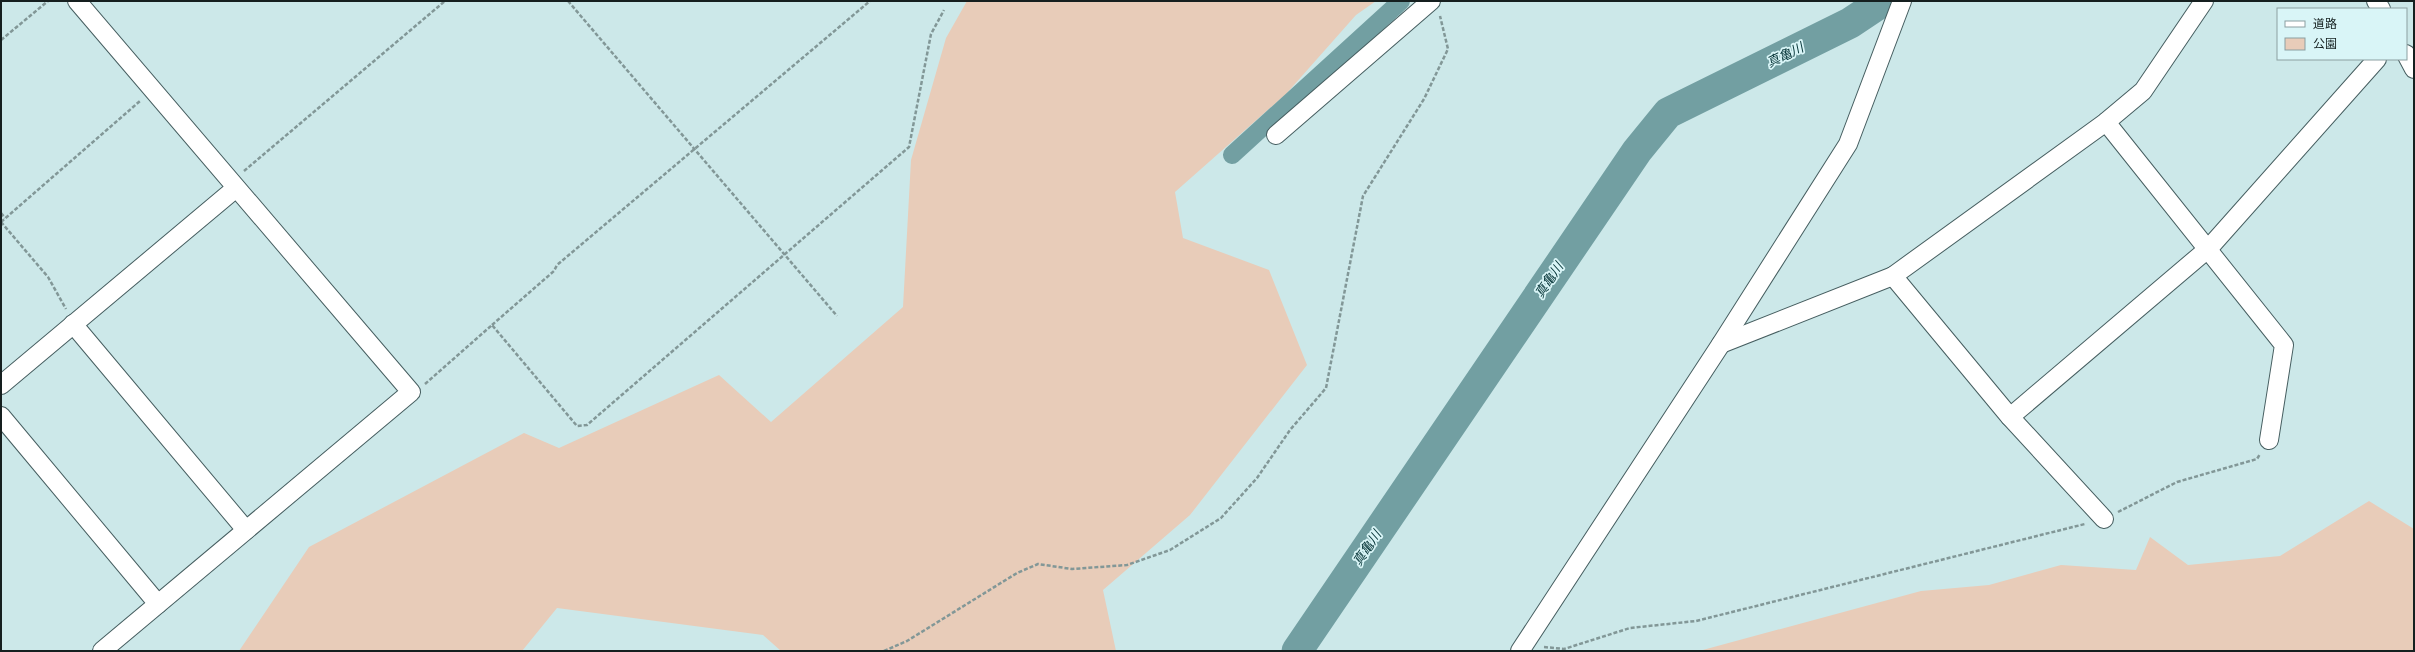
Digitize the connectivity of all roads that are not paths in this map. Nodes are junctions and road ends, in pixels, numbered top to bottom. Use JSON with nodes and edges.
{"nodes":[{"id":1,"x":77,"y":1,"type":"edge"},
{"id":2,"x":2204,"y":1,"type":"edge"},
{"id":3,"x":1902,"y":2,"type":"edge"},
{"id":4,"x":1435,"y":8,"type":"edge"},
{"id":5,"x":2407,"y":56,"type":"edge"},
{"id":6,"x":2376,"y":60,"type":"edge"},
{"id":7,"x":2414,"y":69,"type":"edge"},
{"id":8,"x":2106,"y":122,"type":"junction"},
{"id":9,"x":1276,"y":135,"type":"dead end"},
{"id":10,"x":234,"y":185,"type":"junction"},
{"id":11,"x":2209,"y":248,"type":"junction"},
{"id":12,"x":1893,"y":276,"type":"junction"},
{"id":13,"x":73,"y":324,"type":"junction"},
{"id":14,"x":1721,"y":344,"type":"junction"},
{"id":15,"x":1,"y":385,"type":"edge"},
{"id":16,"x":1,"y":416,"type":"edge"},
{"id":17,"x":2010,"y":417,"type":"junction"},
{"id":18,"x":2269,"y":440,"type":"road end"},
{"id":19,"x":2104,"y":519,"type":"road end"},
{"id":20,"x":246,"y":530,"type":"junction"},
{"id":21,"x":158,"y":604,"type":"junction"},
{"id":22,"x":1522,"y":648,"type":"edge"},
{"id":23,"x":102,"y":651,"type":"edge"}],
"edges":[{"from":1,"to":10,"type":"street"},
{"from":2,"to":8,"type":"street"},
{"from":3,"to":14,"type":"street"},
{"from":4,"to":9,"type":"street"},
{"from":5,"to":7,"type":"street"},
{"from":6,"to":11,"type":"street"},
{"from":8,"to":11,"type":"street"},
{"from":8,"to":12,"type":"street"},
{"from":10,"to":13,"type":"street"},
{"from":10,"to":20,"type":"street"},
{"from":11,"to":17,"type":"street"},
{"from":11,"to":18,"type":"street"},
{"from":12,"to":14,"type":"street"},
{"from":12,"to":17,"type":"street"},
{"from":13,"to":15,"type":"street"},
{"from":13,"to":20,"type":"street"},
{"from":14,"to":22,"type":"street"},
{"from":16,"to":21,"type":"street"},
{"from":17,"to":19,"type":"street"},
{"from":20,"to":21,"type":"street"},
{"from":21,"to":23,"type":"street"}]}
